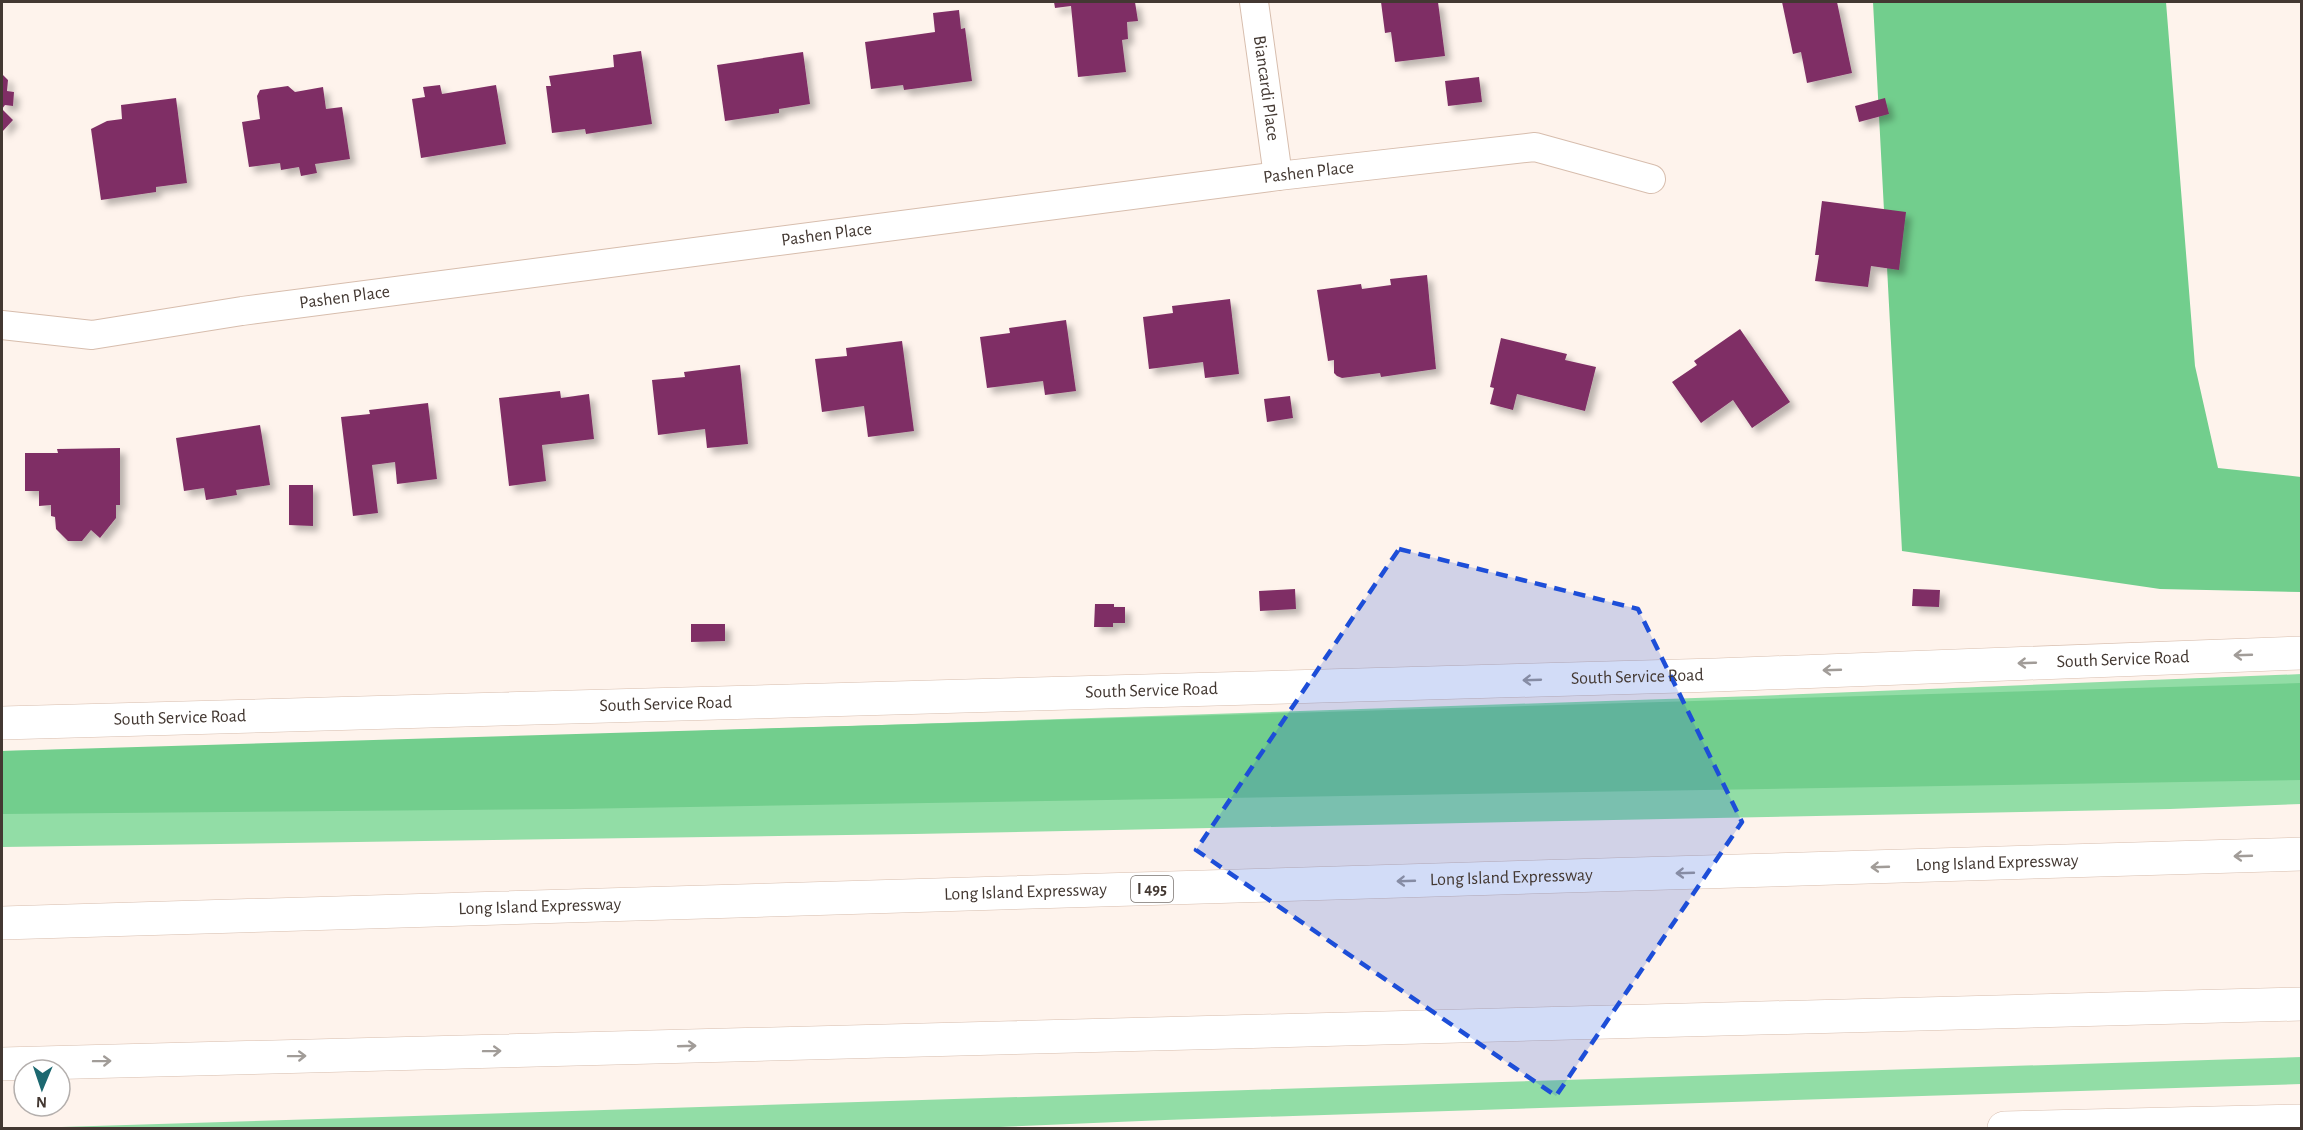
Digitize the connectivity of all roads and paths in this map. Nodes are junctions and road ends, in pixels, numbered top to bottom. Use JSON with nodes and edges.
{"nodes":[{"id":1,"x":1254,"y":2,"type":"edge"},
{"id":2,"x":1278,"y":176,"type":"junction"},
{"id":3,"x":1651,"y":179,"type":"dead end"},
{"id":4,"x":2,"y":325,"type":"edge"},
{"id":5,"x":2301,"y":653,"type":"edge"},
{"id":6,"x":2,"y":723,"type":"edge"},
{"id":7,"x":2301,"y":854,"type":"edge"},
{"id":8,"x":2,"y":924,"type":"edge"},
{"id":9,"x":2301,"y":1004,"type":"edge"},
{"id":10,"x":2,"y":1064,"type":"edge"},
{"id":11,"x":2301,"y":1121,"type":"edge"},
{"id":12,"x":2004,"y":1128,"type":"edge"}],
"edges":[{"from":1,"to":2,"type":"street","name":"Biancardi Place"},
{"from":2,"to":3,"type":"street","name":"Pashen Place"},
{"from":2,"to":4,"type":"street","name":"Pashen Place"},
{"from":5,"to":6,"type":"main road","name":"South Service Road","one_way":true},
{"from":7,"to":8,"type":"main road","name":"Long Island Expressway","number":"I 495","one_way":true},
{"from":10,"to":9,"type":"main road","one_way":true},
{"from":11,"to":12,"type":"main road"}]}
